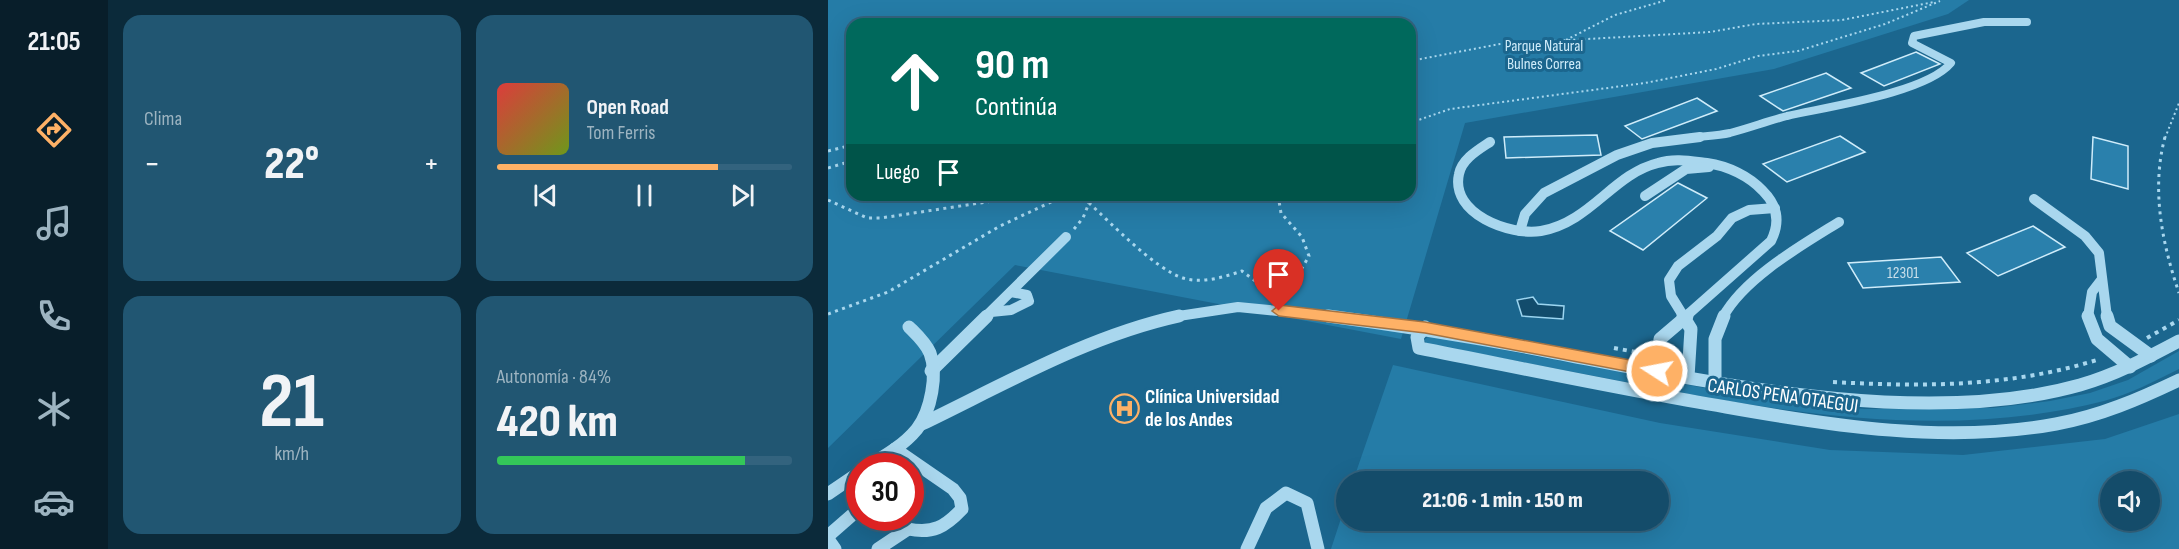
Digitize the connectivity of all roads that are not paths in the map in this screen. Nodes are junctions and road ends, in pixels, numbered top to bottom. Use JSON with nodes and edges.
{"nodes":[{"id":1,"x":2027,"y":22,"type":"dead end"},
{"id":2,"x":1490,"y":142,"type":"dead end"},
{"id":3,"x":1727,"y":168,"type":"junction"},
{"id":4,"x":1646,"y":196,"type":"dead end"},
{"id":5,"x":2034,"y":199,"type":"dead end"},
{"id":6,"x":1775,"y":208,"type":"junction"},
{"id":7,"x":1839,"y":222,"type":"dead end"},
{"id":8,"x":1520,"y":231,"type":"junction"},
{"id":9,"x":1066,"y":237,"type":"road end"},
{"id":10,"x":2102,"y":279,"type":"junction"},
{"id":11,"x":1011,"y":292,"type":"junction"},
{"id":12,"x":990,"y":312,"type":"junction"},
{"id":13,"x":1685,"y":316,"type":"junction"},
{"id":14,"x":909,"y":327,"type":"dead end"},
{"id":15,"x":1425,"y":327,"type":"junction"},
{"id":16,"x":2179,"y":341,"type":"edge"},
{"id":17,"x":2151,"y":356,"type":"junction"},
{"id":18,"x":2130,"y":367,"type":"junction"},
{"id":19,"x":931,"y":371,"type":"junction"},
{"id":20,"x":1657,"y":371,"type":"junction"},
{"id":21,"x":1688,"y":377,"type":"junction"},
{"id":22,"x":2179,"y":380,"type":"edge"},
{"id":23,"x":1715,"y":382,"type":"junction"},
{"id":24,"x":922,"y":424,"type":"junction"},
{"id":25,"x":895,"y":449,"type":"junction"},
{"id":26,"x":889,"y":453,"type":"edge"},
{"id":27,"x":901,"y":453,"type":"edge"},
{"id":28,"x":924,"y":469,"type":"edge"},
{"id":29,"x":846,"y":482,"type":"edge"},
{"id":30,"x":828,"y":494,"type":"edge"},
{"id":31,"x":846,"y":519,"type":"edge"},
{"id":32,"x":896,"y":531,"type":"edge"},
{"id":33,"x":920,"y":531,"type":"edge"},
{"id":34,"x":828,"y":538,"type":"edge"},
{"id":35,"x":835,"y":549,"type":"edge"},
{"id":36,"x":878,"y":549,"type":"edge"},
{"id":37,"x":1247,"y":549,"type":"edge"},
{"id":38,"x":1318,"y":549,"type":"edge"}],
"edges":[{"from":1,"to":8,"type":"street"},
{"from":2,"to":8,"type":"street"},
{"from":3,"to":4,"type":"street"},
{"from":3,"to":6,"type":"street"},
{"from":3,"to":8,"type":"street"},
{"from":5,"to":10,"type":"street"},
{"from":6,"to":13,"type":"street"},
{"from":6,"to":13,"type":"street"},
{"from":7,"to":23,"type":"street"},
{"from":9,"to":11,"type":"street"},
{"from":10,"to":17,"type":"street"},
{"from":10,"to":18,"type":"street"},
{"from":11,"to":12,"type":"street"},
{"from":11,"to":12,"type":"street"},
{"from":12,"to":19,"type":"street"},
{"from":13,"to":20,"type":"street"},
{"from":13,"to":21,"type":"street"},
{"from":14,"to":19,"type":"street"},
{"from":15,"to":20,"type":"street","name":"CARLOS PEÑA OTAEGUI"},
{"from":15,"to":22,"type":"street","name":"CARLOS PEÑA OTAEGUI"},
{"from":15,"to":24,"type":"street"},
{"from":16,"to":17,"type":"street","name":"CARLOS PEÑA OTAEGUI"},
{"from":17,"to":18,"type":"street","name":"CARLOS PEÑA OTAEGUI"},
{"from":18,"to":23,"type":"street","name":"CARLOS PEÑA OTAEGUI"},
{"from":19,"to":24,"type":"street"},
{"from":20,"to":21,"type":"street","name":"CARLOS PEÑA OTAEGUI"},
{"from":21,"to":23,"type":"street","name":"CARLOS PEÑA OTAEGUI"},
{"from":24,"to":25,"type":"street"},
{"from":25,"to":26,"type":"street"},
{"from":25,"to":27,"type":"street"},
{"from":28,"to":33,"type":"street"},
{"from":29,"to":30,"type":"street"},
{"from":31,"to":34,"type":"street"},
{"from":32,"to":36,"type":"street"},
{"from":34,"to":35,"type":"street"},
{"from":37,"to":38,"type":"street"}]}
